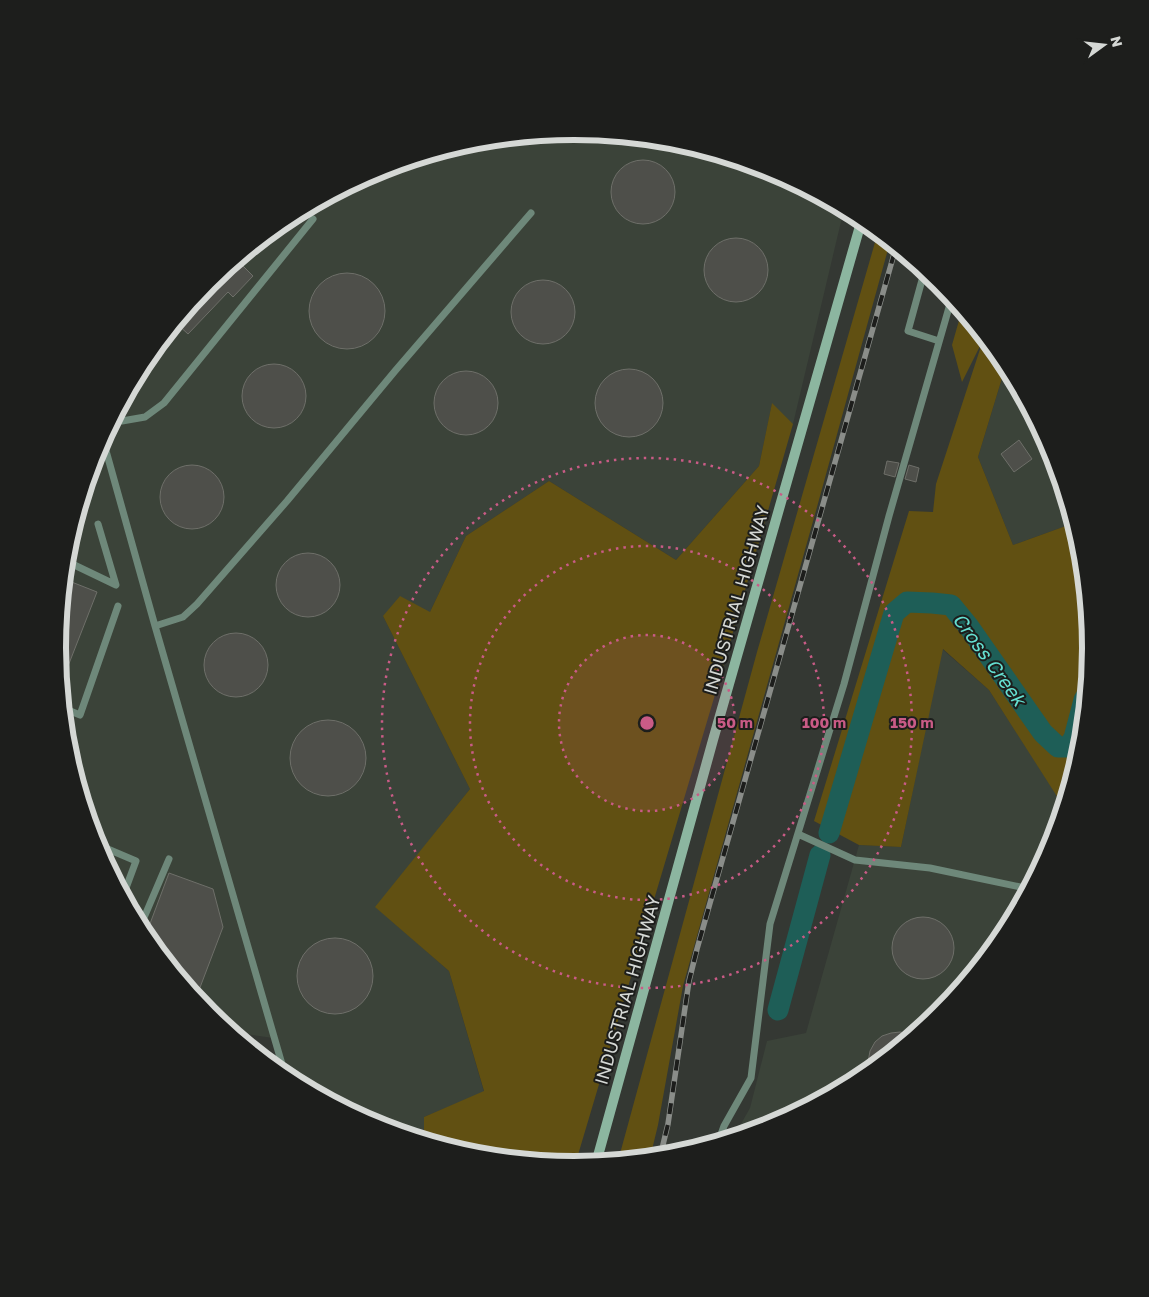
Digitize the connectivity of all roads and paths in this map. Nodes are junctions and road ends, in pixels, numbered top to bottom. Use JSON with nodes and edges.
{"nodes":[{"id":1,"x":531,"y":213,"type":"dead end"},
{"id":2,"x":313,"y":219,"type":"dead end"},
{"id":3,"x":859,"y":228,"type":"edge"},
{"id":4,"x":922,"y":280,"type":"dead end"},
{"id":5,"x":950,"y":305,"type":"edge"},
{"id":6,"x":939,"y":340,"type":"junction"},
{"id":7,"x":121,"y":421,"type":"edge"},
{"id":8,"x":106,"y":451,"type":"edge"},
{"id":9,"x":98,"y":524,"type":"dead end"},
{"id":10,"x":74,"y":565,"type":"edge"},
{"id":11,"x":118,"y":606,"type":"dead end"},
{"id":12,"x":155,"y":626,"type":"junction"},
{"id":13,"x":71,"y":711,"type":"edge"},
{"id":14,"x":798,"y":834,"type":"junction"},
{"id":15,"x":108,"y":849,"type":"edge"},
{"id":16,"x":168,"y":859,"type":"dead end"},
{"id":17,"x":126,"y":887,"type":"edge"},
{"id":18,"x":1023,"y":887,"type":"edge"},
{"id":19,"x":144,"y":918,"type":"edge"},
{"id":20,"x":282,"y":1064,"type":"edge"},
{"id":21,"x":721,"y":1135,"type":"edge"},
{"id":22,"x":598,"y":1156,"type":"edge"}],
"edges":[{"from":1,"to":12,"type":"lane"},
{"from":2,"to":7,"type":"lane"},
{"from":3,"to":22,"type":"main road","name":"INDUSTRIAL HIGHWAY"},
{"from":4,"to":6,"type":"lane"},
{"from":5,"to":6,"type":"lane"},
{"from":6,"to":14,"type":"lane"},
{"from":8,"to":12,"type":"lane"},
{"from":9,"to":10,"type":"lane"},
{"from":11,"to":13,"type":"lane"},
{"from":12,"to":20,"type":"lane"},
{"from":14,"to":18,"type":"lane"},
{"from":14,"to":21,"type":"lane"},
{"from":15,"to":17,"type":"lane"},
{"from":16,"to":19,"type":"lane"}]}
